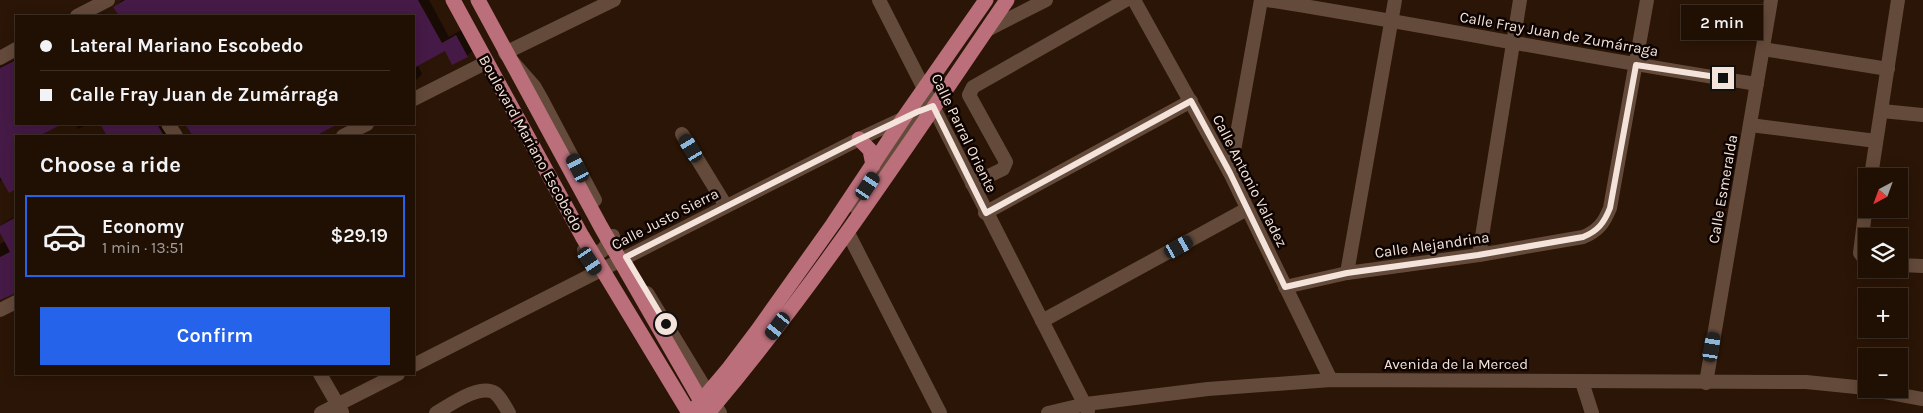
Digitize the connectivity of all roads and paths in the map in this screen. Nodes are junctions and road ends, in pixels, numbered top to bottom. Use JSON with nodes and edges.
{"nodes":[{"id":1,"x":108,"y":0,"type":"edge"},
{"id":2,"x":453,"y":0,"type":"edge"},
{"id":3,"x":478,"y":0,"type":"edge"},
{"id":4,"x":614,"y":0,"type":"edge"},
{"id":5,"x":879,"y":0,"type":"edge"},
{"id":6,"x":986,"y":0,"type":"edge"},
{"id":7,"x":1007,"y":0,"type":"edge"},
{"id":8,"x":1046,"y":0,"type":"edge"},
{"id":9,"x":1100,"y":0,"type":"edge"},
{"id":10,"x":1126,"y":0,"type":"edge"},
{"id":11,"x":1134,"y":0,"type":"edge"},
{"id":12,"x":1261,"y":0,"type":"edge"},
{"id":13,"x":1267,"y":0,"type":"edge"},
{"id":14,"x":1395,"y":0,"type":"edge"},
{"id":15,"x":1520,"y":0,"type":"edge"},
{"id":16,"x":1648,"y":0,"type":"edge"},
{"id":17,"x":1772,"y":0,"type":"edge"},
{"id":18,"x":1898,"y":0,"type":"edge"},
{"id":19,"x":94,"y":8,"type":"edge"},
{"id":20,"x":1112,"y":8,"type":"junction"},
{"id":21,"x":80,"y":15,"type":"edge"},
{"id":22,"x":1392,"y":20,"type":"junction"},
{"id":23,"x":987,"y":30,"type":"junction"},
{"id":24,"x":1513,"y":43,"type":"junction"},
{"id":25,"x":15,"y":50,"type":"edge"},
{"id":26,"x":1764,"y":50,"type":"junction"},
{"id":27,"x":505,"y":53,"type":"junction"},
{"id":28,"x":0,"y":58,"type":"edge"},
{"id":29,"x":487,"y":62,"type":"junction"},
{"id":30,"x":1636,"y":65,"type":"junction"},
{"id":31,"x":1888,"y":69,"type":"junction"},
{"id":32,"x":1757,"y":84,"type":"junction"},
{"id":33,"x":415,"y":98,"type":"edge"},
{"id":34,"x":929,"y":98,"type":"junction"},
{"id":35,"x":1191,"y":101,"type":"junction"},
{"id":36,"x":1882,"y":111,"type":"junction"},
{"id":37,"x":917,"y":112,"type":"junction"},
{"id":38,"x":1923,"y":115,"type":"edge"},
{"id":39,"x":903,"y":119,"type":"junction"},
{"id":40,"x":365,"y":125,"type":"edge"},
{"id":41,"x":1750,"y":125,"type":"junction"},
{"id":42,"x":682,"y":134,"type":"dead end"},
{"id":43,"x":345,"y":135,"type":"edge"},
{"id":44,"x":858,"y":140,"type":"junction"},
{"id":45,"x":1876,"y":141,"type":"junction"},
{"id":46,"x":874,"y":164,"type":"junction"},
{"id":47,"x":1872,"y":168,"type":"edge"},
{"id":48,"x":1230,"y":173,"type":"junction"},
{"id":49,"x":972,"y":184,"type":"junction"},
{"id":50,"x":726,"y":206,"type":"junction"},
{"id":51,"x":1247,"y":209,"type":"junction"},
{"id":52,"x":986,"y":213,"type":"junction"},
{"id":53,"x":848,"y":233,"type":"junction"},
{"id":54,"x":613,"y":236,"type":"junction"},
{"id":55,"x":583,"y":243,"type":"junction"},
{"id":56,"x":1478,"y":255,"type":"junction"},
{"id":57,"x":626,"y":257,"type":"junction"},
{"id":58,"x":1908,"y":265,"type":"edge"},
{"id":59,"x":1923,"y":266,"type":"edge"},
{"id":60,"x":598,"y":271,"type":"junction"},
{"id":61,"x":1347,"y":273,"type":"junction"},
{"id":62,"x":1285,"y":287,"type":"junction"},
{"id":63,"x":15,"y":302,"type":"edge"},
{"id":64,"x":0,"y":310,"type":"edge"},
{"id":65,"x":1042,"y":321,"type":"junction"},
{"id":66,"x":415,"y":365,"type":"edge"},
{"id":67,"x":321,"y":375,"type":"edge"},
{"id":68,"x":396,"y":375,"type":"edge"},
{"id":69,"x":1331,"y":380,"type":"junction"},
{"id":70,"x":1582,"y":382,"type":"junction"},
{"id":71,"x":1706,"y":383,"type":"junction"},
{"id":72,"x":1858,"y":388,"type":"edge"},
{"id":73,"x":1908,"y":396,"type":"edge"},
{"id":74,"x":1923,"y":399,"type":"edge"},
{"id":75,"x":711,"y":406,"type":"edge"},
{"id":76,"x":1087,"y":408,"type":"edge"},
{"id":77,"x":340,"y":409,"type":"edge"},
{"id":78,"x":321,"y":413,"type":"edge"},
{"id":79,"x":436,"y":413,"type":"edge"},
{"id":80,"x":509,"y":413,"type":"edge"},
{"id":81,"x":682,"y":413,"type":"edge"},
{"id":82,"x":690,"y":413,"type":"edge"},
{"id":83,"x":699,"y":413,"type":"edge"},
{"id":84,"x":940,"y":413,"type":"edge"},
{"id":85,"x":1048,"y":413,"type":"edge"},
{"id":86,"x":1592,"y":413,"type":"edge"}],
"edges":[{"from":1,"to":19,"type":"street"},
{"from":2,"to":29,"type":"main road","name":"Boulevard Mariano Escobedo"},
{"from":3,"to":27,"type":"main road","name":"Boulevard Mariano Escobedo"},
{"from":4,"to":27,"type":"street"},
{"from":5,"to":34,"type":"street","name":"Calle Parral Oriente"},
{"from":6,"to":34,"type":"main road"},
{"from":7,"to":23,"type":"main road"},
{"from":8,"to":23,"type":"street"},
{"from":9,"to":20,"type":"street"},
{"from":10,"to":20,"type":"street"},
{"from":11,"to":35,"type":"street","name":"Calle Antonio Valadez"},
{"from":12,"to":48,"type":"street"},
{"from":13,"to":22,"type":"street","name":"Calle Fray Juan de Zumárraga"},
{"from":14,"to":22,"type":"street"},
{"from":15,"to":24,"type":"street"},
{"from":16,"to":30,"type":"street"},
{"from":17,"to":26,"type":"street","name":"Calle Esmeralda"},
{"from":18,"to":31,"type":"street"},
{"from":19,"to":21,"type":"street"},
{"from":20,"to":49,"type":"street"},
{"from":22,"to":24,"type":"street","name":"Calle Fray Juan de Zumárraga"},
{"from":22,"to":61,"type":"street"},
{"from":23,"to":34,"type":"main road"},
{"from":24,"to":30,"type":"street","name":"Calle Fray Juan de Zumárraga"},
{"from":24,"to":56,"type":"street"},
{"from":25,"to":28,"type":"street"},
{"from":26,"to":31,"type":"street"},
{"from":26,"to":32,"type":"street","name":"Calle Esmeralda"},
{"from":27,"to":54,"type":"street"},
{"from":27,"to":75,"type":"main road","name":"Boulevard Mariano Escobedo"},
{"from":29,"to":33,"type":"street"},
{"from":29,"to":55,"type":"main road","name":"Boulevard Mariano Escobedo"},
{"from":30,"to":32,"type":"street","name":"Calle Fray Juan de Zumárraga"},
{"from":30,"to":56,"type":"street","name":"Calle Alejandrina"},
{"from":31,"to":36,"type":"street"},
{"from":32,"to":41,"type":"street","name":"Calle Esmeralda"},
{"from":34,"to":37,"type":"street","name":"Calle Justo Sierra"},
{"from":34,"to":39,"type":"main road"},
{"from":34,"to":49,"type":"street","name":"Calle Parral Oriente"},
{"from":34,"to":53,"type":"main road"},
{"from":35,"to":48,"type":"street","name":"Calle Antonio Valadez"},
{"from":35,"to":52,"type":"street"},
{"from":36,"to":38,"type":"street"},
{"from":36,"to":45,"type":"street"},
{"from":37,"to":39,"type":"street","name":"Calle Justo Sierra"},
{"from":37,"to":75,"type":"street"},
{"from":39,"to":44,"type":"street","name":"Calle Justo Sierra"},
{"from":39,"to":46,"type":"main road"},
{"from":40,"to":43,"type":"street"},
{"from":41,"to":45,"type":"street"},
{"from":41,"to":71,"type":"street","name":"Calle Esmeralda"},
{"from":42,"to":50,"type":"street"},
{"from":44,"to":46,"type":"main road"},
{"from":44,"to":50,"type":"street","name":"Calle Justo Sierra"},
{"from":45,"to":47,"type":"street"},
{"from":46,"to":75,"type":"main road"},
{"from":48,"to":51,"type":"street","name":"Calle Antonio Valadez"},
{"from":49,"to":52,"type":"street","name":"Calle Parral Oriente"},
{"from":50,"to":57,"type":"street","name":"Calle Justo Sierra"},
{"from":51,"to":62,"type":"street","name":"Calle Antonio Valadez"},
{"from":51,"to":65,"type":"street"},
{"from":52,"to":65,"type":"street","name":"Calle Parral Oriente"},
{"from":53,"to":75,"type":"main road"},
{"from":53,"to":84,"type":"street"},
{"from":54,"to":55,"type":"street"},
{"from":54,"to":57,"type":"street"},
{"from":55,"to":60,"type":"street"},
{"from":55,"to":82,"type":"main road","name":"Boulevard Mariano Escobedo"},
{"from":56,"to":61,"type":"street","name":"Calle Alejandrina"},
{"from":57,"to":60,"type":"street","name":"Calle Justo Sierra"},
{"from":57,"to":75,"type":"street"},
{"from":58,"to":59,"type":"street"},
{"from":60,"to":66,"type":"street","name":"Calle Justo Sierra"},
{"from":60,"to":81,"type":"street"},
{"from":61,"to":62,"type":"street","name":"Calle Alejandrina"},
{"from":62,"to":69,"type":"street","name":"Calle Antonio Valadez"},
{"from":63,"to":64,"type":"street"},
{"from":65,"to":76,"type":"street","name":"Calle Parral Oriente"},
{"from":67,"to":77,"type":"street"},
{"from":68,"to":77,"type":"street"},
{"from":69,"to":70,"type":"street","name":"Avenida de la Merced"},
{"from":69,"to":76,"type":"street","name":"Avenida de la Merced"},
{"from":70,"to":71,"type":"street","name":"Avenida de la Merced"},
{"from":70,"to":86,"type":"street"},
{"from":71,"to":72,"type":"street","name":"Avenida de la Merced"},
{"from":73,"to":74,"type":"street","name":"Avenida de la Merced"},
{"from":75,"to":82,"type":"main road"},
{"from":75,"to":83,"type":"street"},
{"from":76,"to":85,"type":"street","name":"Avenida de la Merced"},
{"from":77,"to":78,"type":"street"},
{"from":79,"to":80,"type":"street"}]}
